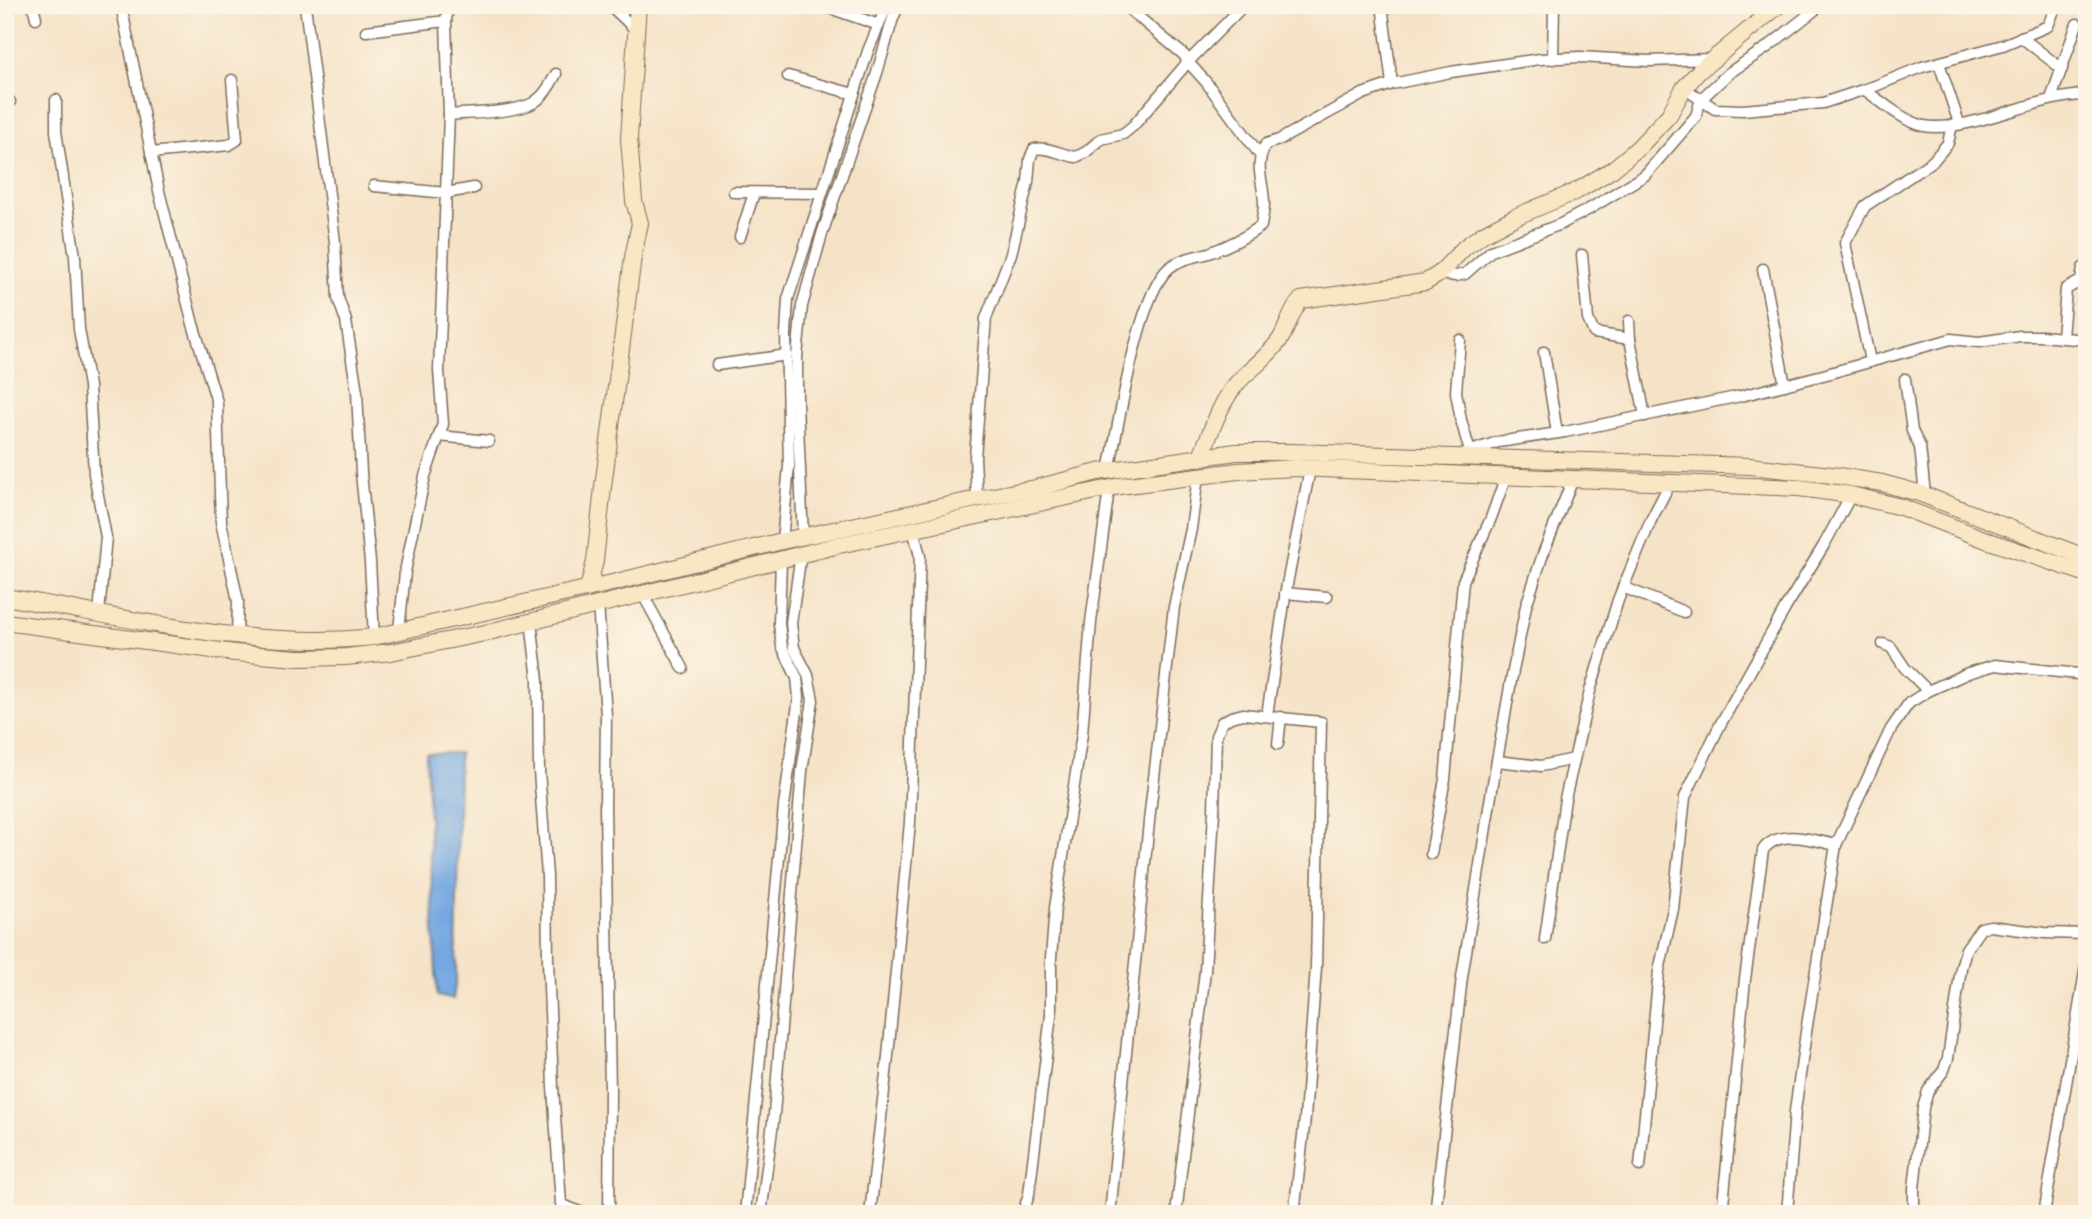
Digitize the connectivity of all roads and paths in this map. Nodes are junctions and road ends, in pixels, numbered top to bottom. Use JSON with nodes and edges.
{"nodes":[{"id":1,"x":33,"y":5,"type":"edge"},
{"id":2,"x":121,"y":5,"type":"edge"},
{"id":3,"x":305,"y":5,"type":"edge"},
{"id":4,"x":448,"y":5,"type":"edge"},
{"id":5,"x":551,"y":5,"type":"edge"},
{"id":6,"x":638,"y":5,"type":"edge"},
{"id":7,"x":821,"y":5,"type":"edge"},
{"id":8,"x":887,"y":5,"type":"edge"},
{"id":9,"x":899,"y":5,"type":"edge"},
{"id":10,"x":1124,"y":5,"type":"edge"},
{"id":11,"x":1244,"y":5,"type":"edge"},
{"id":12,"x":1382,"y":5,"type":"edge"},
{"id":13,"x":1554,"y":5,"type":"edge"},
{"id":14,"x":1779,"y":5,"type":"edge"},
{"id":15,"x":1821,"y":5,"type":"edge"},
{"id":16,"x":2056,"y":5,"type":"edge"},
{"id":17,"x":613,"y":7,"type":"edge"},
{"id":18,"x":525,"y":9,"type":"dead end"},
{"id":19,"x":36,"y":18,"type":"dead end"},
{"id":20,"x":446,"y":22,"type":"junction"},
{"id":21,"x":2077,"y":24,"type":"dead end"},
{"id":22,"x":879,"y":25,"type":"junction"},
{"id":23,"x":636,"y":30,"type":"junction"},
{"id":24,"x":366,"y":31,"type":"dead end"},
{"id":25,"x":2021,"y":37,"type":"junction"},
{"id":26,"x":1553,"y":58,"type":"junction"},
{"id":27,"x":1713,"y":59,"type":"junction"},
{"id":28,"x":1188,"y":62,"type":"junction"},
{"id":29,"x":1939,"y":62,"type":"junction"},
{"id":30,"x":2062,"y":69,"type":"junction"},
{"id":31,"x":556,"y":74,"type":"dead end"},
{"id":32,"x":788,"y":76,"type":"dead end"},
{"id":33,"x":232,"y":80,"type":"dead end"},
{"id":34,"x":1392,"y":84,"type":"junction"},
{"id":35,"x":1684,"y":88,"type":"junction"},
{"id":36,"x":1865,"y":90,"type":"junction"},
{"id":37,"x":854,"y":94,"type":"junction"},
{"id":38,"x":2087,"y":94,"type":"edge"},
{"id":39,"x":1701,"y":99,"type":"junction"},
{"id":40,"x":57,"y":100,"type":"dead end"},
{"id":41,"x":2052,"y":100,"type":"junction"},
{"id":42,"x":449,"y":115,"type":"junction"},
{"id":43,"x":1955,"y":124,"type":"junction"},
{"id":44,"x":150,"y":153,"type":"junction"},
{"id":45,"x":1260,"y":155,"type":"junction"},
{"id":46,"x":1627,"y":158,"type":"junction"},
{"id":47,"x":1644,"y":175,"type":"junction"},
{"id":48,"x":374,"y":186,"type":"dead end"},
{"id":49,"x":474,"y":188,"type":"dead end"},
{"id":50,"x":734,"y":192,"type":"dead end"},
{"id":51,"x":754,"y":192,"type":"junction"},
{"id":52,"x":446,"y":193,"type":"junction"},
{"id":53,"x":821,"y":193,"type":"junction"},
{"id":54,"x":1539,"y":206,"type":"junction"},
{"id":55,"x":1541,"y":231,"type":"junction"},
{"id":56,"x":740,"y":237,"type":"dead end"},
{"id":57,"x":1582,"y":254,"type":"dead end"},
{"id":58,"x":2083,"y":268,"type":"dead end"},
{"id":59,"x":1763,"y":269,"type":"dead end"},
{"id":60,"x":1439,"y":274,"type":"junction"},
{"id":61,"x":2084,"y":281,"type":"edge"},
{"id":62,"x":1629,"y":321,"type":"dead end"},
{"id":63,"x":2062,"y":337,"type":"junction"},
{"id":64,"x":1630,"y":339,"type":"junction"},
{"id":65,"x":1460,"y":340,"type":"dead end"},
{"id":66,"x":2087,"y":340,"type":"edge"},
{"id":67,"x":1545,"y":352,"type":"dead end"},
{"id":68,"x":787,"y":355,"type":"junction"},
{"id":69,"x":1870,"y":360,"type":"junction"},
{"id":70,"x":717,"y":365,"type":"dead end"},
{"id":71,"x":1905,"y":379,"type":"dead end"},
{"id":72,"x":1785,"y":385,"type":"junction"},
{"id":73,"x":1645,"y":416,"type":"junction"},
{"id":74,"x":1557,"y":433,"type":"junction"},
{"id":75,"x":439,"y":436,"type":"junction"},
{"id":76,"x":489,"y":441,"type":"dead end"},
{"id":77,"x":1467,"y":454,"type":"junction"},
{"id":78,"x":1409,"y":455,"type":"junction"},
{"id":79,"x":1200,"y":458,"type":"junction"},
{"id":80,"x":1310,"y":469,"type":"junction"},
{"id":81,"x":1109,"y":471,"type":"junction"},
{"id":82,"x":1409,"y":473,"type":"junction"},
{"id":83,"x":1198,"y":476,"type":"junction"},
{"id":84,"x":1506,"y":477,"type":"junction"},
{"id":85,"x":1573,"y":479,"type":"junction"},
{"id":86,"x":1670,"y":483,"type":"junction"},
{"id":87,"x":1109,"y":489,"type":"junction"},
{"id":88,"x":1851,"y":495,"type":"junction"},
{"id":89,"x":1925,"y":495,"type":"junction"},
{"id":90,"x":977,"y":499,"type":"junction"},
{"id":91,"x":922,"y":522,"type":"junction"},
{"id":92,"x":803,"y":537,"type":"junction"},
{"id":93,"x":782,"y":541,"type":"junction"},
{"id":94,"x":801,"y":554,"type":"junction"},
{"id":95,"x":2087,"y":558,"type":"edge"},
{"id":96,"x":780,"y":559,"type":"junction"},
{"id":97,"x":2087,"y":574,"type":"edge"},
{"id":98,"x":1623,"y":587,"type":"junction"},
{"id":99,"x":588,"y":589,"type":"junction"},
{"id":100,"x":642,"y":593,"type":"junction"},
{"id":101,"x":1286,"y":593,"type":"junction"},
{"id":102,"x":5,"y":597,"type":"edge"},
{"id":103,"x":1327,"y":597,"type":"dead end"},
{"id":104,"x":34,"y":602,"type":"junction"},
{"id":105,"x":598,"y":604,"type":"junction"},
{"id":106,"x":1684,"y":612,"type":"dead end"},
{"id":107,"x":99,"y":613,"type":"junction"},
{"id":108,"x":531,"y":621,"type":"junction"},
{"id":109,"x":5,"y":622,"type":"edge"},
{"id":110,"x":31,"y":626,"type":"junction"},
{"id":111,"x":399,"y":631,"type":"junction"},
{"id":112,"x":237,"y":636,"type":"junction"},
{"id":113,"x":374,"y":637,"type":"junction"},
{"id":114,"x":1883,"y":644,"type":"dead end"},
{"id":115,"x":683,"y":668,"type":"dead end"},
{"id":116,"x":2087,"y":675,"type":"edge"},
{"id":117,"x":1928,"y":691,"type":"junction"},
{"id":118,"x":1267,"y":715,"type":"junction"},
{"id":119,"x":1281,"y":717,"type":"junction"},
{"id":120,"x":1278,"y":744,"type":"dead end"},
{"id":121,"x":1574,"y":759,"type":"junction"},
{"id":122,"x":1497,"y":761,"type":"junction"},
{"id":123,"x":1836,"y":845,"type":"junction"},
{"id":124,"x":1431,"y":854,"type":"dead end"},
{"id":125,"x":2087,"y":934,"type":"edge"},
{"id":126,"x":1545,"y":939,"type":"dead end"},
{"id":127,"x":2087,"y":960,"type":"edge"},
{"id":128,"x":1640,"y":1166,"type":"dead end"},
{"id":129,"x":609,"y":1214,"type":"edge"},
{"id":130,"x":617,"y":1214,"type":"edge"},
{"id":131,"x":745,"y":1214,"type":"edge"},
{"id":132,"x":761,"y":1214,"type":"edge"},
{"id":133,"x":870,"y":1214,"type":"edge"},
{"id":134,"x":1017,"y":1214,"type":"edge"},
{"id":135,"x":1110,"y":1214,"type":"edge"},
{"id":136,"x":1176,"y":1214,"type":"edge"},
{"id":137,"x":1294,"y":1214,"type":"edge"},
{"id":138,"x":1435,"y":1214,"type":"edge"},
{"id":139,"x":1722,"y":1214,"type":"edge"},
{"id":140,"x":1787,"y":1214,"type":"edge"},
{"id":141,"x":1914,"y":1214,"type":"edge"},
{"id":142,"x":2044,"y":1214,"type":"edge"}],
"edges":[{"from":1,"to":19,"type":"street"},
{"from":2,"to":44,"type":"street"},
{"from":3,"to":113,"type":"street"},
{"from":4,"to":20,"type":"street"},
{"from":5,"to":17,"type":"street"},
{"from":5,"to":18,"type":"street"},
{"from":6,"to":23,"type":"main road"},
{"from":7,"to":22,"type":"street"},
{"from":8,"to":22,"type":"street"},
{"from":9,"to":92,"type":"street"},
{"from":10,"to":28,"type":"street"},
{"from":11,"to":28,"type":"street"},
{"from":12,"to":34,"type":"street"},
{"from":13,"to":26,"type":"street"},
{"from":14,"to":27,"type":"main road"},
{"from":15,"to":39,"type":"street"},
{"from":16,"to":25,"type":"street"},
{"from":17,"to":23,"type":"street"},
{"from":20,"to":24,"type":"street"},
{"from":20,"to":42,"type":"street"},
{"from":21,"to":30,"type":"street"},
{"from":22,"to":37,"type":"street"},
{"from":23,"to":99,"type":"main road"},
{"from":25,"to":29,"type":"street"},
{"from":25,"to":30,"type":"street"},
{"from":26,"to":27,"type":"street"},
{"from":26,"to":34,"type":"street"},
{"from":27,"to":35,"type":"main road"},
{"from":28,"to":45,"type":"street"},
{"from":28,"to":90,"type":"street"},
{"from":29,"to":36,"type":"street"},
{"from":29,"to":43,"type":"street"},
{"from":30,"to":41,"type":"street"},
{"from":31,"to":42,"type":"street"},
{"from":32,"to":37,"type":"street"},
{"from":33,"to":44,"type":"street"},
{"from":34,"to":45,"type":"street"},
{"from":35,"to":39,"type":"street"},
{"from":35,"to":46,"type":"main road"},
{"from":36,"to":39,"type":"street"},
{"from":36,"to":43,"type":"street"},
{"from":37,"to":53,"type":"street"},
{"from":38,"to":41,"type":"street"},
{"from":39,"to":47,"type":"street"},
{"from":40,"to":107,"type":"street"},
{"from":41,"to":43,"type":"street"},
{"from":42,"to":52,"type":"street"},
{"from":43,"to":69,"type":"street"},
{"from":44,"to":112,"type":"street"},
{"from":45,"to":81,"type":"street"},
{"from":46,"to":47,"type":"street"},
{"from":46,"to":54,"type":"main road"},
{"from":47,"to":55,"type":"street"},
{"from":48,"to":52,"type":"street"},
{"from":49,"to":52,"type":"street"},
{"from":50,"to":51,"type":"street"},
{"from":51,"to":53,"type":"street"},
{"from":51,"to":56,"type":"street"},
{"from":52,"to":75,"type":"street"},
{"from":53,"to":68,"type":"street"},
{"from":54,"to":55,"type":"street"},
{"from":54,"to":60,"type":"main road"},
{"from":55,"to":60,"type":"street"},
{"from":57,"to":64,"type":"street"},
{"from":58,"to":61,"type":"street"},
{"from":59,"to":72,"type":"street"},
{"from":60,"to":79,"type":"main road"},
{"from":61,"to":63,"type":"street"},
{"from":62,"to":64,"type":"street"},
{"from":63,"to":66,"type":"street"},
{"from":63,"to":69,"type":"street"},
{"from":64,"to":73,"type":"street"},
{"from":65,"to":77,"type":"street"},
{"from":67,"to":74,"type":"street"},
{"from":68,"to":70,"type":"street"},
{"from":68,"to":93,"type":"street"},
{"from":69,"to":72,"type":"street"},
{"from":71,"to":89,"type":"street"},
{"from":72,"to":73,"type":"street"},
{"from":73,"to":74,"type":"street"},
{"from":74,"to":77,"type":"street"},
{"from":75,"to":76,"type":"street"},
{"from":75,"to":111,"type":"street"},
{"from":77,"to":78,"type":"main road"},
{"from":77,"to":89,"type":"main road"},
{"from":78,"to":79,"type":"main road"},
{"from":78,"to":82,"type":"main road"},
{"from":79,"to":81,"type":"main road"},
{"from":80,"to":82,"type":"main road"},
{"from":80,"to":83,"type":"main road"},
{"from":80,"to":101,"type":"street"},
{"from":81,"to":90,"type":"main road"},
{"from":82,"to":84,"type":"main road"},
{"from":83,"to":87,"type":"main road"},
{"from":83,"to":135,"type":"street"},
{"from":84,"to":85,"type":"main road"},
{"from":84,"to":124,"type":"street"},
{"from":85,"to":86,"type":"main road"},
{"from":85,"to":122,"type":"street"},
{"from":86,"to":88,"type":"main road"},
{"from":86,"to":98,"type":"street"},
{"from":87,"to":91,"type":"main road"},
{"from":87,"to":134,"type":"street"},
{"from":88,"to":97,"type":"main road"},
{"from":88,"to":128,"type":"street"},
{"from":89,"to":95,"type":"main road"},
{"from":90,"to":91,"type":"main road"},
{"from":91,"to":92,"type":"main road"},
{"from":91,"to":94,"type":"main road"},
{"from":91,"to":133,"type":"street"},
{"from":92,"to":93,"type":"main road"},
{"from":93,"to":99,"type":"main road"},
{"from":94,"to":96,"type":"main road"},
{"from":94,"to":132,"type":"street"},
{"from":96,"to":100,"type":"main road"},
{"from":96,"to":131,"type":"street"},
{"from":98,"to":106,"type":"street"},
{"from":98,"to":121,"type":"street"},
{"from":99,"to":111,"type":"main road"},
{"from":100,"to":105,"type":"main road"},
{"from":100,"to":115,"type":"street"},
{"from":101,"to":103,"type":"street"},
{"from":101,"to":118,"type":"street"},
{"from":102,"to":104,"type":"main road"},
{"from":104,"to":107,"type":"main road"},
{"from":104,"to":110,"type":"main road"},
{"from":105,"to":108,"type":"main road"},
{"from":105,"to":129,"type":"street"},
{"from":107,"to":112,"type":"main road"},
{"from":108,"to":110,"type":"main road"},
{"from":108,"to":129,"type":"street"},
{"from":109,"to":110,"type":"main road"},
{"from":111,"to":113,"type":"main road"},
{"from":112,"to":113,"type":"main road"},
{"from":114,"to":117,"type":"street"},
{"from":116,"to":117,"type":"street"},
{"from":117,"to":123,"type":"street"},
{"from":118,"to":119,"type":"street"},
{"from":118,"to":136,"type":"street"},
{"from":119,"to":120,"type":"street"},
{"from":119,"to":137,"type":"street"},
{"from":121,"to":122,"type":"street"},
{"from":121,"to":126,"type":"street"},
{"from":122,"to":138,"type":"street"},
{"from":123,"to":139,"type":"street"},
{"from":123,"to":140,"type":"street"},
{"from":125,"to":141,"type":"street"},
{"from":127,"to":142,"type":"street"},
{"from":129,"to":130,"type":"street"}]}
